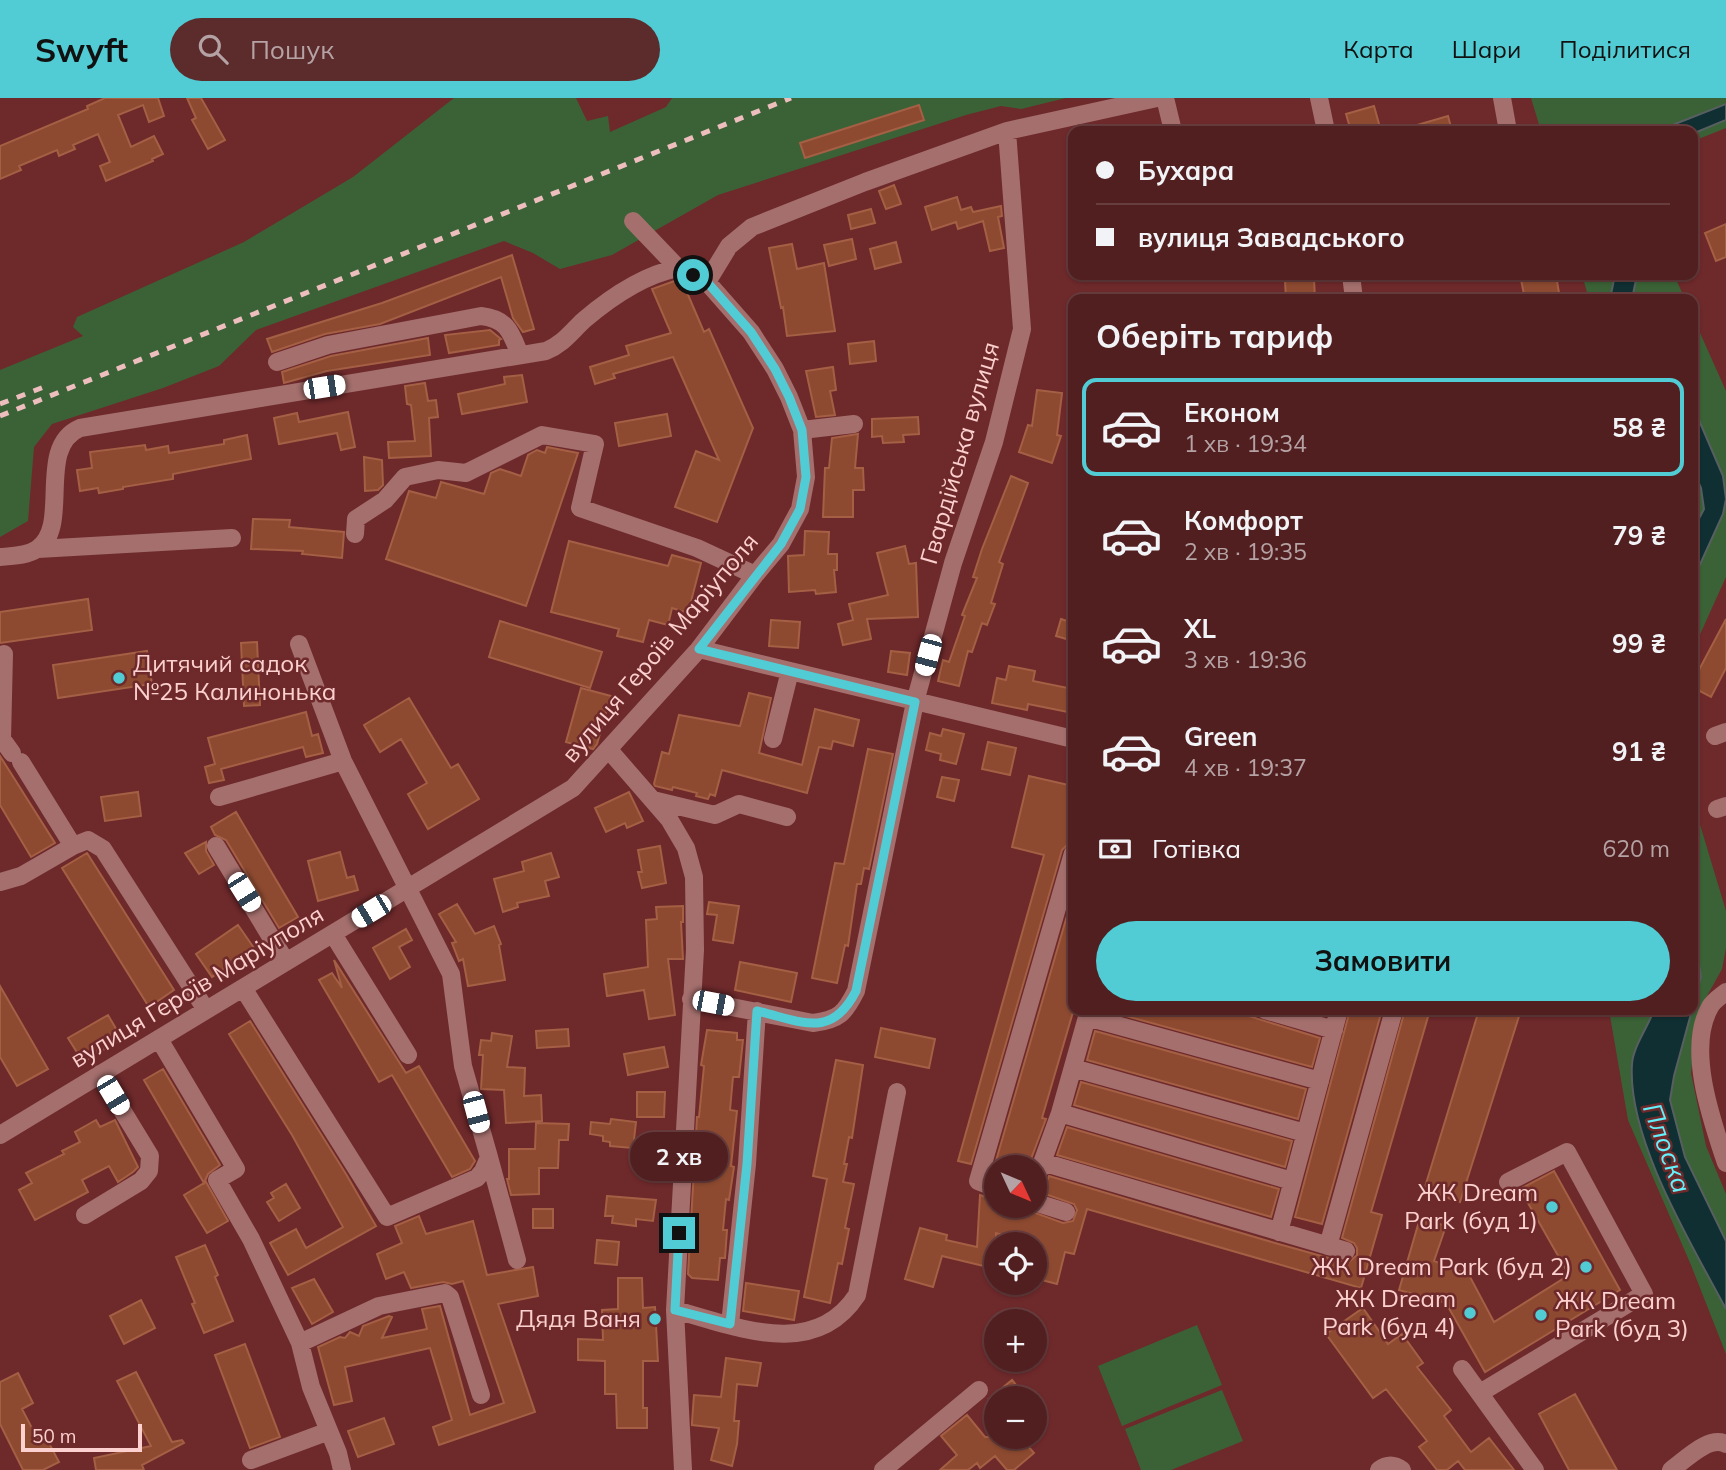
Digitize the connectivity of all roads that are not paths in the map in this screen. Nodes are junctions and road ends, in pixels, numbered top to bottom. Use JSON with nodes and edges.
{"nodes":[{"id":1,"x":1157,"y":98,"type":"edge"},
{"id":2,"x":1165,"y":98,"type":"edge"},
{"id":3,"x":1319,"y":98,"type":"edge"},
{"id":4,"x":1502,"y":98,"type":"edge"},
{"id":5,"x":1171,"y":126,"type":"edge"},
{"id":6,"x":1325,"y":126,"type":"edge"},
{"id":7,"x":1507,"y":126,"type":"edge"},
{"id":8,"x":1007,"y":131,"type":"junction"},
{"id":9,"x":633,"y":222,"type":"dead end"},
{"id":10,"x":678,"y":268,"type":"junction"},
{"id":11,"x":707,"y":282,"type":"junction"},
{"id":12,"x":520,"y":355,"type":"junction"},
{"id":13,"x":277,"y":362,"type":"dead end"},
{"id":14,"x":854,"y":424,"type":"dead end"},
{"id":15,"x":802,"y":430,"type":"junction"},
{"id":16,"x":355,"y":534,"type":"dead end"},
{"id":17,"x":232,"y":538,"type":"dead end"},
{"id":18,"x":38,"y":549,"type":"junction"},
{"id":19,"x":0,"y":557,"type":"edge"},
{"id":20,"x":755,"y":575,"type":"junction"},
{"id":21,"x":299,"y":644,"type":"dead end"},
{"id":22,"x":699,"y":649,"type":"junction"},
{"id":23,"x":4,"y":654,"type":"dead end"},
{"id":24,"x":790,"y":671,"type":"junction"},
{"id":25,"x":915,"y":702,"type":"junction"},
{"id":26,"x":1068,"y":738,"type":"edge"},
{"id":27,"x":773,"y":739,"type":"dead end"},
{"id":28,"x":9,"y":749,"type":"edge"},
{"id":29,"x":609,"y":750,"type":"junction"},
{"id":30,"x":343,"y":761,"type":"junction"},
{"id":31,"x":219,"y":797,"type":"dead end"},
{"id":32,"x":653,"y":800,"type":"junction"},
{"id":33,"x":787,"y":817,"type":"dead end"},
{"id":34,"x":73,"y":846,"type":"junction"},
{"id":35,"x":216,"y":846,"type":"dead end"},
{"id":36,"x":1068,"y":870,"type":"edge"},
{"id":37,"x":0,"y":882,"type":"edge"},
{"id":38,"x":409,"y":888,"type":"junction"},
{"id":39,"x":333,"y":934,"type":"junction"},
{"id":40,"x":286,"y":962,"type":"junction"},
{"id":41,"x":243,"y":988,"type":"junction"},
{"id":42,"x":1726,"y":992,"type":"edge"},
{"id":43,"x":691,"y":999,"type":"junction"},
{"id":44,"x":206,"y":1010,"type":"junction"},
{"id":45,"x":757,"y":1011,"type":"junction"},
{"id":46,"x":1087,"y":1015,"type":"edge"},
{"id":47,"x":1095,"y":1015,"type":"edge"},
{"id":48,"x":1282,"y":1015,"type":"edge"},
{"id":49,"x":1338,"y":1015,"type":"edge"},
{"id":50,"x":1393,"y":1015,"type":"edge"},
{"id":51,"x":1334,"y":1030,"type":"junction"},
{"id":52,"x":159,"y":1038,"type":"junction"},
{"id":53,"x":408,"y":1055,"type":"dead end"},
{"id":54,"x":1073,"y":1068,"type":"junction"},
{"id":55,"x":100,"y":1074,"type":"junction"},
{"id":56,"x":1320,"y":1081,"type":"junction"},
{"id":57,"x":897,"y":1091,"type":"dead end"},
{"id":58,"x":1060,"y":1113,"type":"junction"},
{"id":59,"x":1305,"y":1133,"type":"junction"},
{"id":60,"x":0,"y":1135,"type":"edge"},
{"id":61,"x":986,"y":1155,"type":"edge"},
{"id":62,"x":1045,"y":1155,"type":"edge"},
{"id":63,"x":489,"y":1157,"type":"junction"},
{"id":64,"x":984,"y":1160,"type":"edge"},
{"id":65,"x":1047,"y":1163,"type":"edge"},
{"id":66,"x":1726,"y":1163,"type":"edge"},
{"id":67,"x":1292,"y":1181,"type":"junction"},
{"id":68,"x":1508,"y":1182,"type":"dead end"},
{"id":69,"x":984,"y":1183,"type":"edge"},
{"id":70,"x":1047,"y":1206,"type":"edge"},
{"id":71,"x":1066,"y":1212,"type":"dead end"},
{"id":72,"x":85,"y":1215,"type":"dead end"},
{"id":73,"x":1279,"y":1232,"type":"junction"},
{"id":74,"x":517,"y":1260,"type":"dead end"},
{"id":75,"x":675,"y":1310,"type":"junction"},
{"id":76,"x":730,"y":1324,"type":"junction"},
{"id":77,"x":300,"y":1343,"type":"junction"},
{"id":78,"x":1462,"y":1369,"type":"dead end"},
{"id":79,"x":979,"y":1390,"type":"dead end"},
{"id":80,"x":1480,"y":1393,"type":"junction"},
{"id":81,"x":481,"y":1395,"type":"dead end"},
{"id":82,"x":329,"y":1431,"type":"junction"},
{"id":83,"x":1726,"y":1444,"type":"edge"},
{"id":84,"x":251,"y":1460,"type":"dead end"},
{"id":85,"x":342,"y":1470,"type":"edge"},
{"id":86,"x":683,"y":1470,"type":"edge"},
{"id":87,"x":883,"y":1470,"type":"edge"},
{"id":88,"x":1379,"y":1470,"type":"edge"},
{"id":89,"x":1402,"y":1470,"type":"edge"},
{"id":90,"x":1535,"y":1470,"type":"edge"},
{"id":91,"x":1671,"y":1470,"type":"edge"}],
"edges":[{"from":1,"to":8,"type":"street"},
{"from":2,"to":5,"type":"street"},
{"from":3,"to":6,"type":"street"},
{"from":4,"to":7,"type":"street"},
{"from":8,"to":11,"type":"street"},
{"from":8,"to":25,"type":"street","name":"Гвардійська вулиця"},
{"from":9,"to":10,"type":"street","name":"вулиця Героїв Маріуполя"},
{"from":10,"to":11,"type":"street","name":"вулиця Героїв Маріуполя"},
{"from":10,"to":12,"type":"street"},
{"from":11,"to":15,"type":"street","name":"вулиця Героїв Маріуполя"},
{"from":12,"to":13,"type":"street"},
{"from":12,"to":18,"type":"street"},
{"from":14,"to":15,"type":"street"},
{"from":15,"to":20,"type":"street","name":"вулиця Героїв Маріуполя"},
{"from":16,"to":20,"type":"street"},
{"from":17,"to":18,"type":"street"},
{"from":18,"to":19,"type":"street"},
{"from":20,"to":22,"type":"street","name":"вулиця Героїв Маріуполя"},
{"from":21,"to":30,"type":"street"},
{"from":22,"to":24,"type":"street"},
{"from":22,"to":29,"type":"street","name":"вулиця Героїв Маріуполя"},
{"from":23,"to":28,"type":"street"},
{"from":24,"to":25,"type":"street"},
{"from":24,"to":27,"type":"street"},
{"from":25,"to":26,"type":"street"},
{"from":25,"to":45,"type":"street","name":"Гвардійська вулиця"},
{"from":28,"to":34,"type":"street"},
{"from":29,"to":32,"type":"street"},
{"from":29,"to":38,"type":"street","name":"вулиця Героїв Маріуполя"},
{"from":30,"to":31,"type":"street"},
{"from":30,"to":38,"type":"street"},
{"from":32,"to":33,"type":"street"},
{"from":32,"to":43,"type":"street"},
{"from":34,"to":37,"type":"street"},
{"from":34,"to":44,"type":"street"},
{"from":35,"to":40,"type":"street"},
{"from":36,"to":61,"type":"street"},
{"from":38,"to":39,"type":"street","name":"вулиця Героїв Маріуполя"},
{"from":38,"to":63,"type":"street"},
{"from":39,"to":40,"type":"street","name":"вулиця Героїв Маріуполя"},
{"from":39,"to":53,"type":"street"},
{"from":40,"to":41,"type":"street","name":"вулиця Героїв Маріуполя"},
{"from":41,"to":44,"type":"street","name":"вулиця Героїв Маріуполя"},
{"from":41,"to":63,"type":"street"},
{"from":42,"to":66,"type":"street"},
{"from":43,"to":45,"type":"street","name":"Гвардійська вулиця"},
{"from":43,"to":75,"type":"street"},
{"from":44,"to":52,"type":"street","name":"вулиця Героїв Маріуполя"},
{"from":45,"to":76,"type":"street"},
{"from":46,"to":54,"type":"street"},
{"from":47,"to":56,"type":"street"},
{"from":48,"to":51,"type":"street"},
{"from":49,"to":51,"type":"street"},
{"from":50,"to":73,"type":"street"},
{"from":51,"to":56,"type":"street"},
{"from":52,"to":55,"type":"street","name":"вулиця Героїв Маріуполя"},
{"from":52,"to":77,"type":"street"},
{"from":54,"to":58,"type":"street"},
{"from":54,"to":59,"type":"street"},
{"from":55,"to":60,"type":"street","name":"вулиця Героїв Маріуполя"},
{"from":55,"to":72,"type":"street"},
{"from":56,"to":59,"type":"street"},
{"from":57,"to":76,"type":"street"},
{"from":58,"to":62,"type":"street"},
{"from":58,"to":67,"type":"street"},
{"from":59,"to":67,"type":"street"},
{"from":63,"to":74,"type":"street"},
{"from":64,"to":69,"type":"street"},
{"from":65,"to":73,"type":"street"},
{"from":67,"to":73,"type":"street"},
{"from":68,"to":80,"type":"street"},
{"from":70,"to":71,"type":"street"},
{"from":75,"to":76,"type":"street"},
{"from":75,"to":86,"type":"street"},
{"from":77,"to":81,"type":"street"},
{"from":77,"to":82,"type":"street"},
{"from":78,"to":80,"type":"street"},
{"from":79,"to":87,"type":"street"},
{"from":80,"to":90,"type":"street"},
{"from":82,"to":84,"type":"street"},
{"from":82,"to":85,"type":"street"},
{"from":83,"to":91,"type":"street"},
{"from":88,"to":89,"type":"street"}]}
